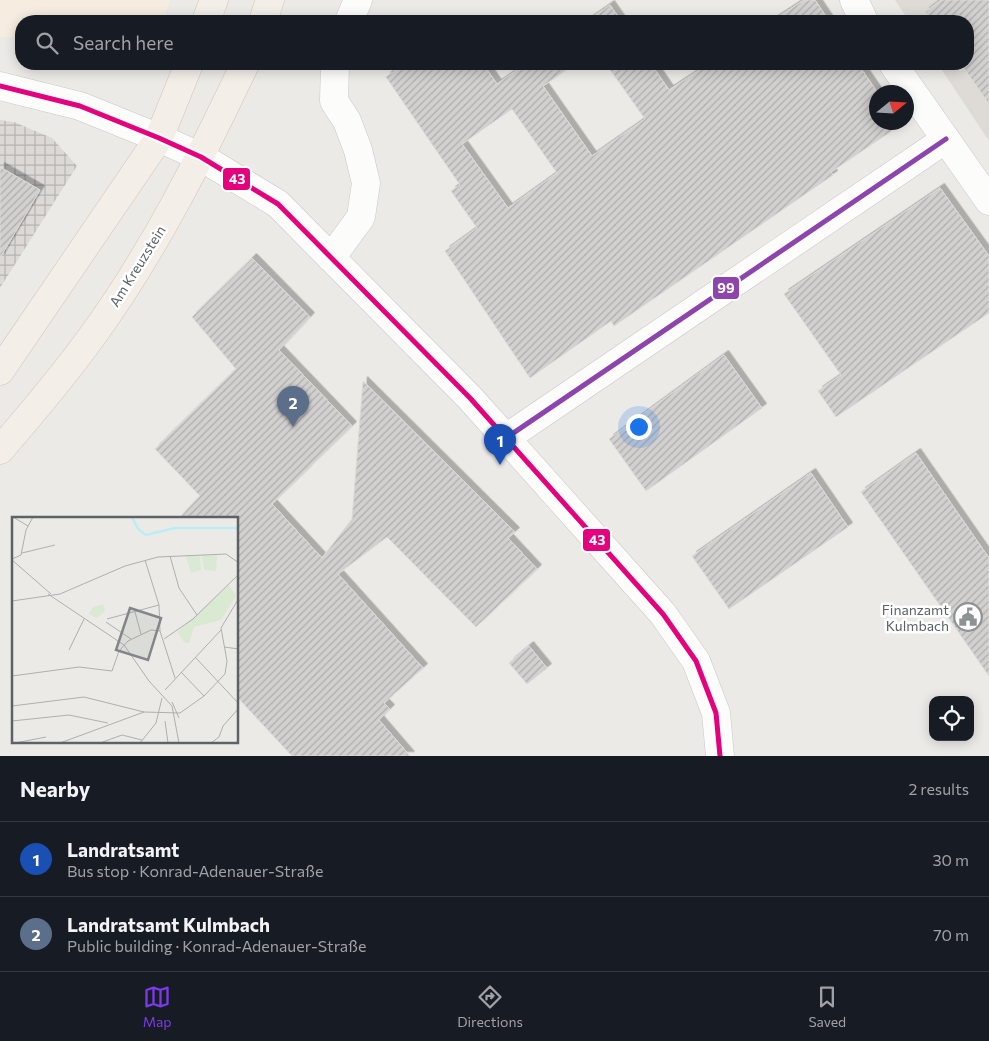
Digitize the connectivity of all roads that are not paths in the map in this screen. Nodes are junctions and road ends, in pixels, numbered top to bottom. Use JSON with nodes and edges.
{"nodes":[{"id":1,"x":214,"y":0,"type":"edge"},
{"id":2,"x":270,"y":0,"type":"edge"},
{"id":3,"x":358,"y":0,"type":"edge"},
{"id":4,"x":854,"y":0,"type":"edge"},
{"id":5,"x":208,"y":15,"type":"edge"},
{"id":6,"x":264,"y":15,"type":"edge"},
{"id":7,"x":352,"y":15,"type":"edge"},
{"id":8,"x":861,"y":15,"type":"edge"},
{"id":9,"x":187,"y":70,"type":"edge"},
{"id":10,"x":242,"y":70,"type":"edge"},
{"id":11,"x":335,"y":70,"type":"edge"},
{"id":12,"x":897,"y":70,"type":"edge"},
{"id":13,"x":0,"y":86,"type":"edge"},
{"id":14,"x":159,"y":138,"type":"junction"},
{"id":15,"x":946,"y":139,"type":"junction"},
{"id":16,"x":201,"y":157,"type":"junction"},
{"id":17,"x":989,"y":200,"type":"edge"},
{"id":18,"x":331,"y":258,"type":"junction"},
{"id":19,"x":0,"y":371,"type":"edge"},
{"id":20,"x":506,"y":438,"type":"junction"},
{"id":21,"x":0,"y":450,"type":"edge"},
{"id":22,"x":720,"y":756,"type":"edge"}],
"edges":[{"from":1,"to":5,"type":"main road"},
{"from":2,"to":6,"type":"main road"},
{"from":3,"to":7,"type":"street"},
{"from":4,"to":8,"type":"street"},
{"from":9,"to":14,"type":"main road"},
{"from":10,"to":16,"type":"main road","name":"Am Kreuzstein"},
{"from":11,"to":18,"type":"street"},
{"from":12,"to":15,"type":"street"},
{"from":13,"to":14,"type":"street"},
{"from":14,"to":16,"type":"street"},
{"from":14,"to":19,"type":"main road"},
{"from":15,"to":17,"type":"street"},
{"from":15,"to":20,"type":"street"},
{"from":16,"to":18,"type":"street"},
{"from":16,"to":21,"type":"main road","name":"Am Kreuzstein"},
{"from":18,"to":20,"type":"street"},
{"from":20,"to":22,"type":"street"}]}
